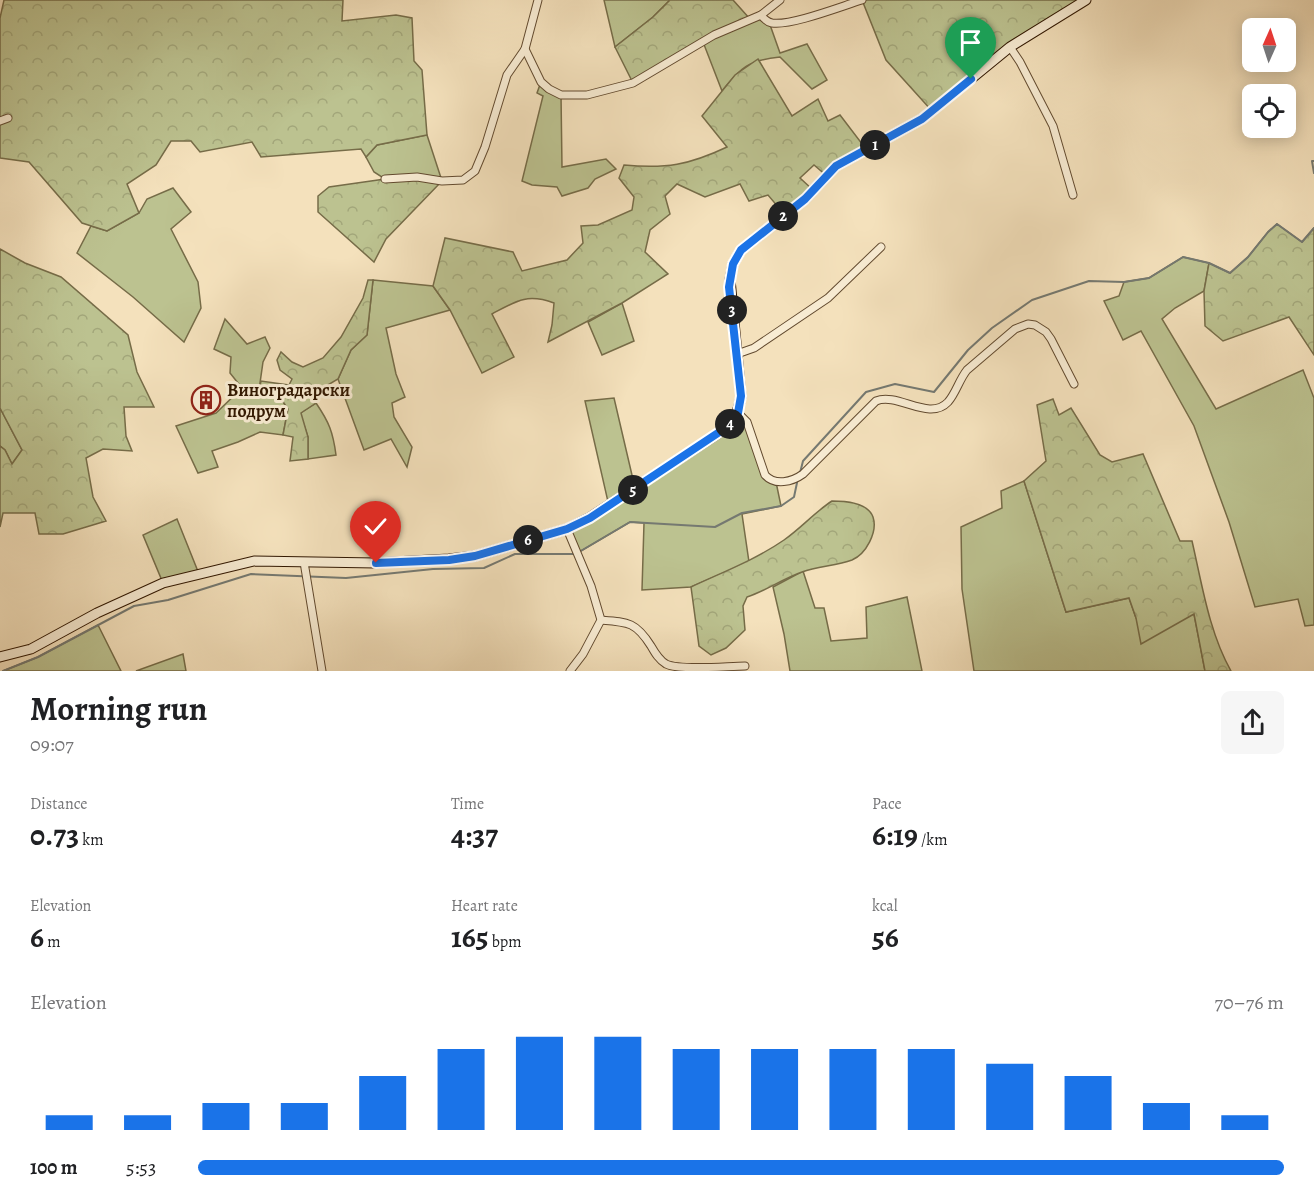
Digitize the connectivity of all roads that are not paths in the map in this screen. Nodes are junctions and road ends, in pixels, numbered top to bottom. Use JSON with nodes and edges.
{"nodes":[{"id":1,"x":538,"y":0,"type":"edge"},
{"id":2,"x":780,"y":0,"type":"edge"},
{"id":3,"x":862,"y":0,"type":"edge"},
{"id":4,"x":1086,"y":0,"type":"edge"},
{"id":5,"x":761,"y":15,"type":"junction"},
{"id":6,"x":1010,"y":47,"type":"junction"},
{"id":7,"x":525,"y":49,"type":"junction"},
{"id":8,"x":8,"y":118,"type":"dead end"},
{"id":9,"x":0,"y":121,"type":"edge"},
{"id":10,"x":385,"y":179,"type":"dead end"},
{"id":11,"x":1073,"y":195,"type":"dead end"},
{"id":12,"x":881,"y":247,"type":"dead end"},
{"id":13,"x":737,"y":354,"type":"junction"},
{"id":14,"x":1074,"y":384,"type":"dead end"},
{"id":15,"x":738,"y":413,"type":"junction"},
{"id":16,"x":567,"y":529,"type":"junction"},
{"id":17,"x":304,"y":562,"type":"junction"},
{"id":18,"x":601,"y":620,"type":"junction"},
{"id":19,"x":0,"y":657,"type":"edge"},
{"id":20,"x":745,"y":666,"type":"dead end"},
{"id":21,"x":322,"y":671,"type":"edge"},
{"id":22,"x":570,"y":671,"type":"edge"}],
"edges":[{"from":1,"to":7,"type":"street"},
{"from":2,"to":5,"type":"street"},
{"from":3,"to":5,"type":"street"},
{"from":4,"to":6,"type":"street"},
{"from":5,"to":7,"type":"street"},
{"from":6,"to":11,"type":"street"},
{"from":6,"to":13,"type":"street"},
{"from":7,"to":10,"type":"street"},
{"from":8,"to":9,"type":"street"},
{"from":12,"to":13,"type":"street"},
{"from":13,"to":15,"type":"street"},
{"from":14,"to":15,"type":"street"},
{"from":15,"to":16,"type":"street"},
{"from":16,"to":17,"type":"street"},
{"from":16,"to":18,"type":"street"},
{"from":17,"to":19,"type":"street"},
{"from":17,"to":21,"type":"street"},
{"from":18,"to":20,"type":"street"},
{"from":18,"to":22,"type":"street"}]}
